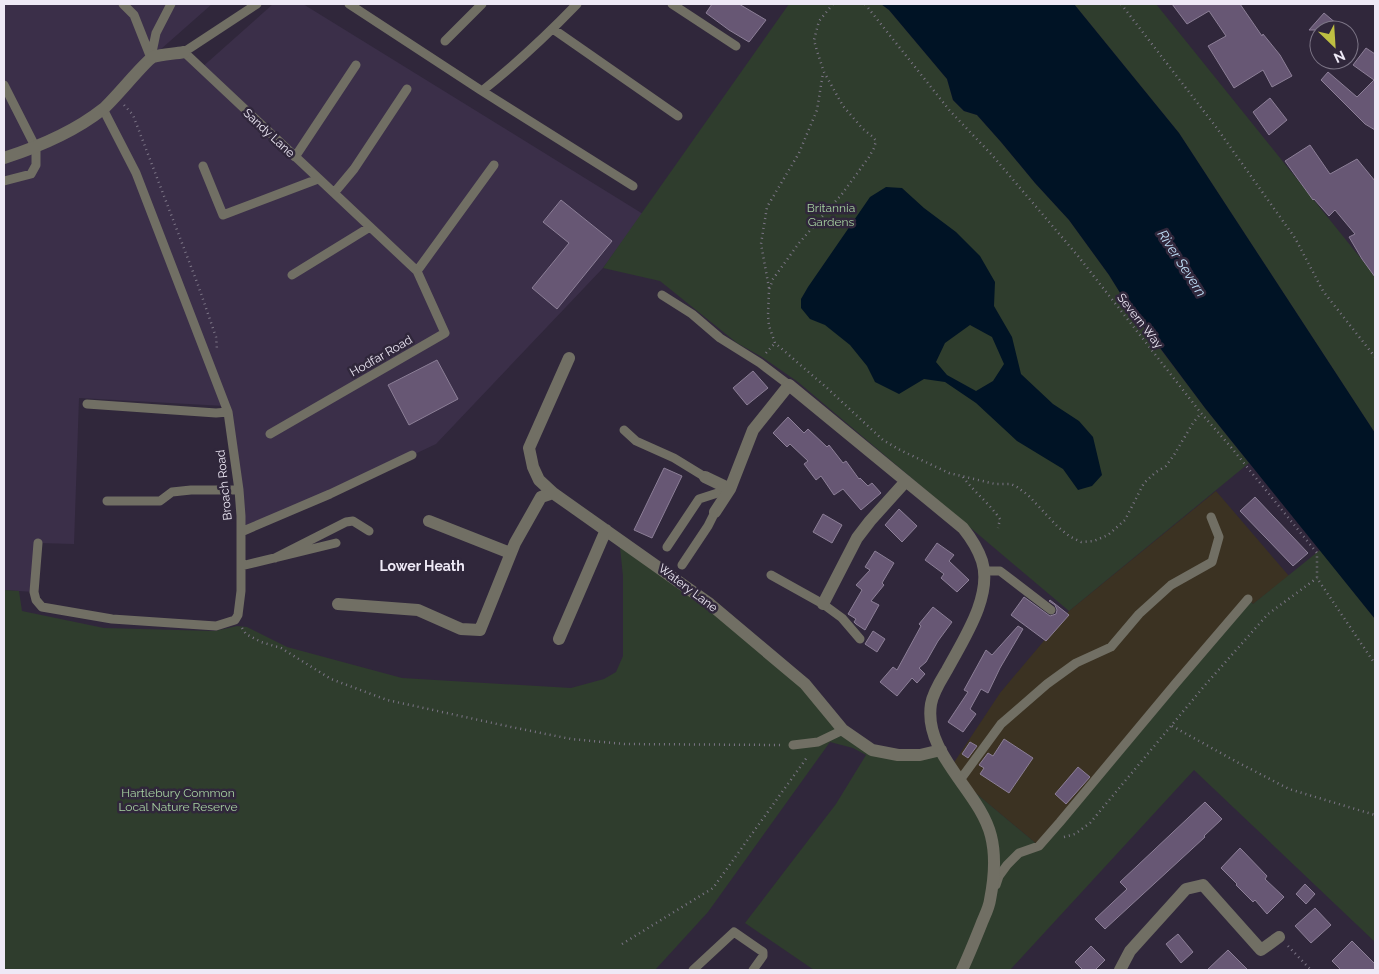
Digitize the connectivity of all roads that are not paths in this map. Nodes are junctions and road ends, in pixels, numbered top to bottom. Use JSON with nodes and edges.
{"nodes":[{"id":1,"x":123,"y":4,"type":"edge"},
{"id":2,"x":172,"y":4,"type":"edge"},
{"id":3,"x":257,"y":4,"type":"edge"},
{"id":4,"x":349,"y":4,"type":"edge"},
{"id":5,"x":482,"y":4,"type":"edge"},
{"id":6,"x":577,"y":4,"type":"edge"},
{"id":7,"x":672,"y":4,"type":"edge"},
{"id":8,"x":553,"y":29,"type":"junction"},
{"id":9,"x":445,"y":41,"type":"dead end"},
{"id":10,"x":736,"y":46,"type":"dead end"},
{"id":11,"x":184,"y":52,"type":"junction"},
{"id":12,"x":151,"y":58,"type":"junction"},
{"id":13,"x":356,"y":65,"type":"dead end"},
{"id":14,"x":4,"y":85,"type":"edge"},
{"id":15,"x":407,"y":89,"type":"dead end"},
{"id":16,"x":482,"y":91,"type":"junction"},
{"id":17,"x":103,"y":109,"type":"junction"},
{"id":18,"x":678,"y":116,"type":"dead end"},
{"id":19,"x":36,"y":148,"type":"junction"},
{"id":20,"x":4,"y":158,"type":"edge"},
{"id":21,"x":295,"y":158,"type":"junction"},
{"id":22,"x":494,"y":165,"type":"dead end"},
{"id":23,"x":203,"y":166,"type":"dead end"},
{"id":24,"x":318,"y":179,"type":"junction"},
{"id":25,"x":4,"y":181,"type":"edge"},
{"id":26,"x":633,"y":186,"type":"dead end"},
{"id":27,"x":334,"y":193,"type":"junction"},
{"id":28,"x":370,"y":227,"type":"junction"},
{"id":29,"x":417,"y":271,"type":"junction"},
{"id":30,"x":292,"y":275,"type":"dead end"},
{"id":31,"x":662,"y":295,"type":"dead end"},
{"id":32,"x":569,"y":358,"type":"dead end"},
{"id":33,"x":789,"y":385,"type":"junction"},
{"id":34,"x":88,"y":404,"type":"dead end"},
{"id":35,"x":228,"y":412,"type":"junction"},
{"id":36,"x":624,"y":430,"type":"dead end"},
{"id":37,"x":270,"y":434,"type":"dead end"},
{"id":38,"x":412,"y":455,"type":"dead end"},
{"id":39,"x":705,"y":476,"type":"joint"},
{"id":40,"x":906,"y":481,"type":"junction"},
{"id":41,"x":730,"y":489,"type":"junction"},
{"id":42,"x":239,"y":490,"type":"junction"},
{"id":43,"x":554,"y":493,"type":"junction"},
{"id":44,"x":107,"y":501,"type":"dead end"},
{"id":45,"x":715,"y":512,"type":"joint"},
{"id":46,"x":1212,"y":517,"type":"dead end"},
{"id":47,"x":429,"y":521,"type":"dead end"},
{"id":48,"x":369,"y":530,"type":"dead end"},
{"id":49,"x":606,"y":530,"type":"junction"},
{"id":50,"x":241,"y":532,"type":"junction"},
{"id":51,"x":38,"y":543,"type":"dead end"},
{"id":52,"x":336,"y":543,"type":"dead end"},
{"id":53,"x":667,"y":547,"type":"dead end"},
{"id":54,"x":510,"y":553,"type":"junction"},
{"id":55,"x":275,"y":558,"type":"junction"},
{"id":56,"x":682,"y":565,"type":"dead end"},
{"id":57,"x":241,"y":566,"type":"junction"},
{"id":58,"x":983,"y":571,"type":"junction"},
{"id":59,"x":771,"y":575,"type":"dead end"},
{"id":60,"x":1248,"y":599,"type":"dead end"},
{"id":61,"x":338,"y":604,"type":"dead end"},
{"id":62,"x":823,"y":604,"type":"junction"},
{"id":63,"x":1051,"y":610,"type":"dead end"},
{"id":64,"x":559,"y":639,"type":"dead end"},
{"id":65,"x":860,"y":639,"type":"dead end"},
{"id":66,"x":843,"y":730,"type":"junction"},
{"id":67,"x":793,"y":744,"type":"road end"},
{"id":68,"x":941,"y":750,"type":"junction"},
{"id":69,"x":960,"y":780,"type":"junction"},
{"id":70,"x":990,"y":901,"type":"junction"},
{"id":71,"x":1279,"y":937,"type":"road end"},
{"id":72,"x":693,"y":970,"type":"edge"},
{"id":73,"x":753,"y":970,"type":"edge"},
{"id":74,"x":962,"y":970,"type":"edge"},
{"id":75,"x":1120,"y":970,"type":"edge"}],
"edges":[{"from":1,"to":12,"type":"lane"},
{"from":2,"to":12,"type":"lane"},
{"from":3,"to":11,"type":"lane"},
{"from":4,"to":16,"type":"lane"},
{"from":5,"to":9,"type":"lane"},
{"from":6,"to":8,"type":"lane"},
{"from":7,"to":10,"type":"lane"},
{"from":8,"to":16,"type":"lane"},
{"from":8,"to":18,"type":"lane"},
{"from":11,"to":12,"type":"street"},
{"from":11,"to":21,"type":"lane","name":"Sandy Lane"},
{"from":12,"to":17,"type":"street"},
{"from":13,"to":21,"type":"lane"},
{"from":14,"to":19,"type":"lane"},
{"from":15,"to":27,"type":"lane"},
{"from":16,"to":26,"type":"lane"},
{"from":17,"to":19,"type":"street"},
{"from":17,"to":35,"type":"lane","name":"Broach Road"},
{"from":19,"to":20,"type":"street"},
{"from":19,"to":25,"type":"lane"},
{"from":21,"to":24,"type":"lane","name":"Sandy Lane"},
{"from":22,"to":29,"type":"lane"},
{"from":23,"to":24,"type":"lane"},
{"from":24,"to":27,"type":"lane","name":"Sandy Lane"},
{"from":27,"to":28,"type":"lane","name":"Sandy Lane"},
{"from":28,"to":29,"type":"lane","name":"Sandy Lane"},
{"from":28,"to":30,"type":"lane"},
{"from":29,"to":37,"type":"lane","name":"Hodfar Road"},
{"from":31,"to":33,"type":"lane"},
{"from":32,"to":43,"type":"street","name":"Watery Lane"},
{"from":33,"to":40,"type":"street"},
{"from":33,"to":41,"type":"street"},
{"from":34,"to":35,"type":"lane"},
{"from":35,"to":42,"type":"lane","name":"Broach Road"},
{"from":36,"to":39,"type":"lane"},
{"from":38,"to":50,"type":"lane"},
{"from":39,"to":41,"type":"street"},
{"from":40,"to":58,"type":"street"},
{"from":40,"to":62,"type":"street"},
{"from":41,"to":45,"type":"street"},
{"from":41,"to":53,"type":"lane"},
{"from":42,"to":44,"type":"lane"},
{"from":42,"to":50,"type":"lane","name":"Broach Road"},
{"from":43,"to":49,"type":"street","name":"Watery Lane"},
{"from":43,"to":54,"type":"street"},
{"from":45,"to":56,"type":"lane"},
{"from":46,"to":69,"type":"lane"},
{"from":47,"to":54,"type":"street"},
{"from":48,"to":55,"type":"lane"},
{"from":49,"to":64,"type":"street"},
{"from":49,"to":66,"type":"street","name":"Watery Lane"},
{"from":50,"to":57,"type":"lane","name":"Broach Road"},
{"from":51,"to":57,"type":"lane","name":"Broach Road"},
{"from":52,"to":55,"type":"lane"},
{"from":54,"to":61,"type":"street"},
{"from":55,"to":57,"type":"lane"},
{"from":58,"to":63,"type":"lane"},
{"from":58,"to":68,"type":"street"},
{"from":59,"to":62,"type":"lane"},
{"from":60,"to":70,"type":"lane"},
{"from":62,"to":65,"type":"lane"},
{"from":66,"to":67,"type":"lane"},
{"from":66,"to":68,"type":"street","name":"Watery Lane"},
{"from":68,"to":69,"type":"street"},
{"from":69,"to":70,"type":"street"},
{"from":70,"to":74,"type":"street"},
{"from":71,"to":75,"type":"street"},
{"from":72,"to":73,"type":"lane"}]}
